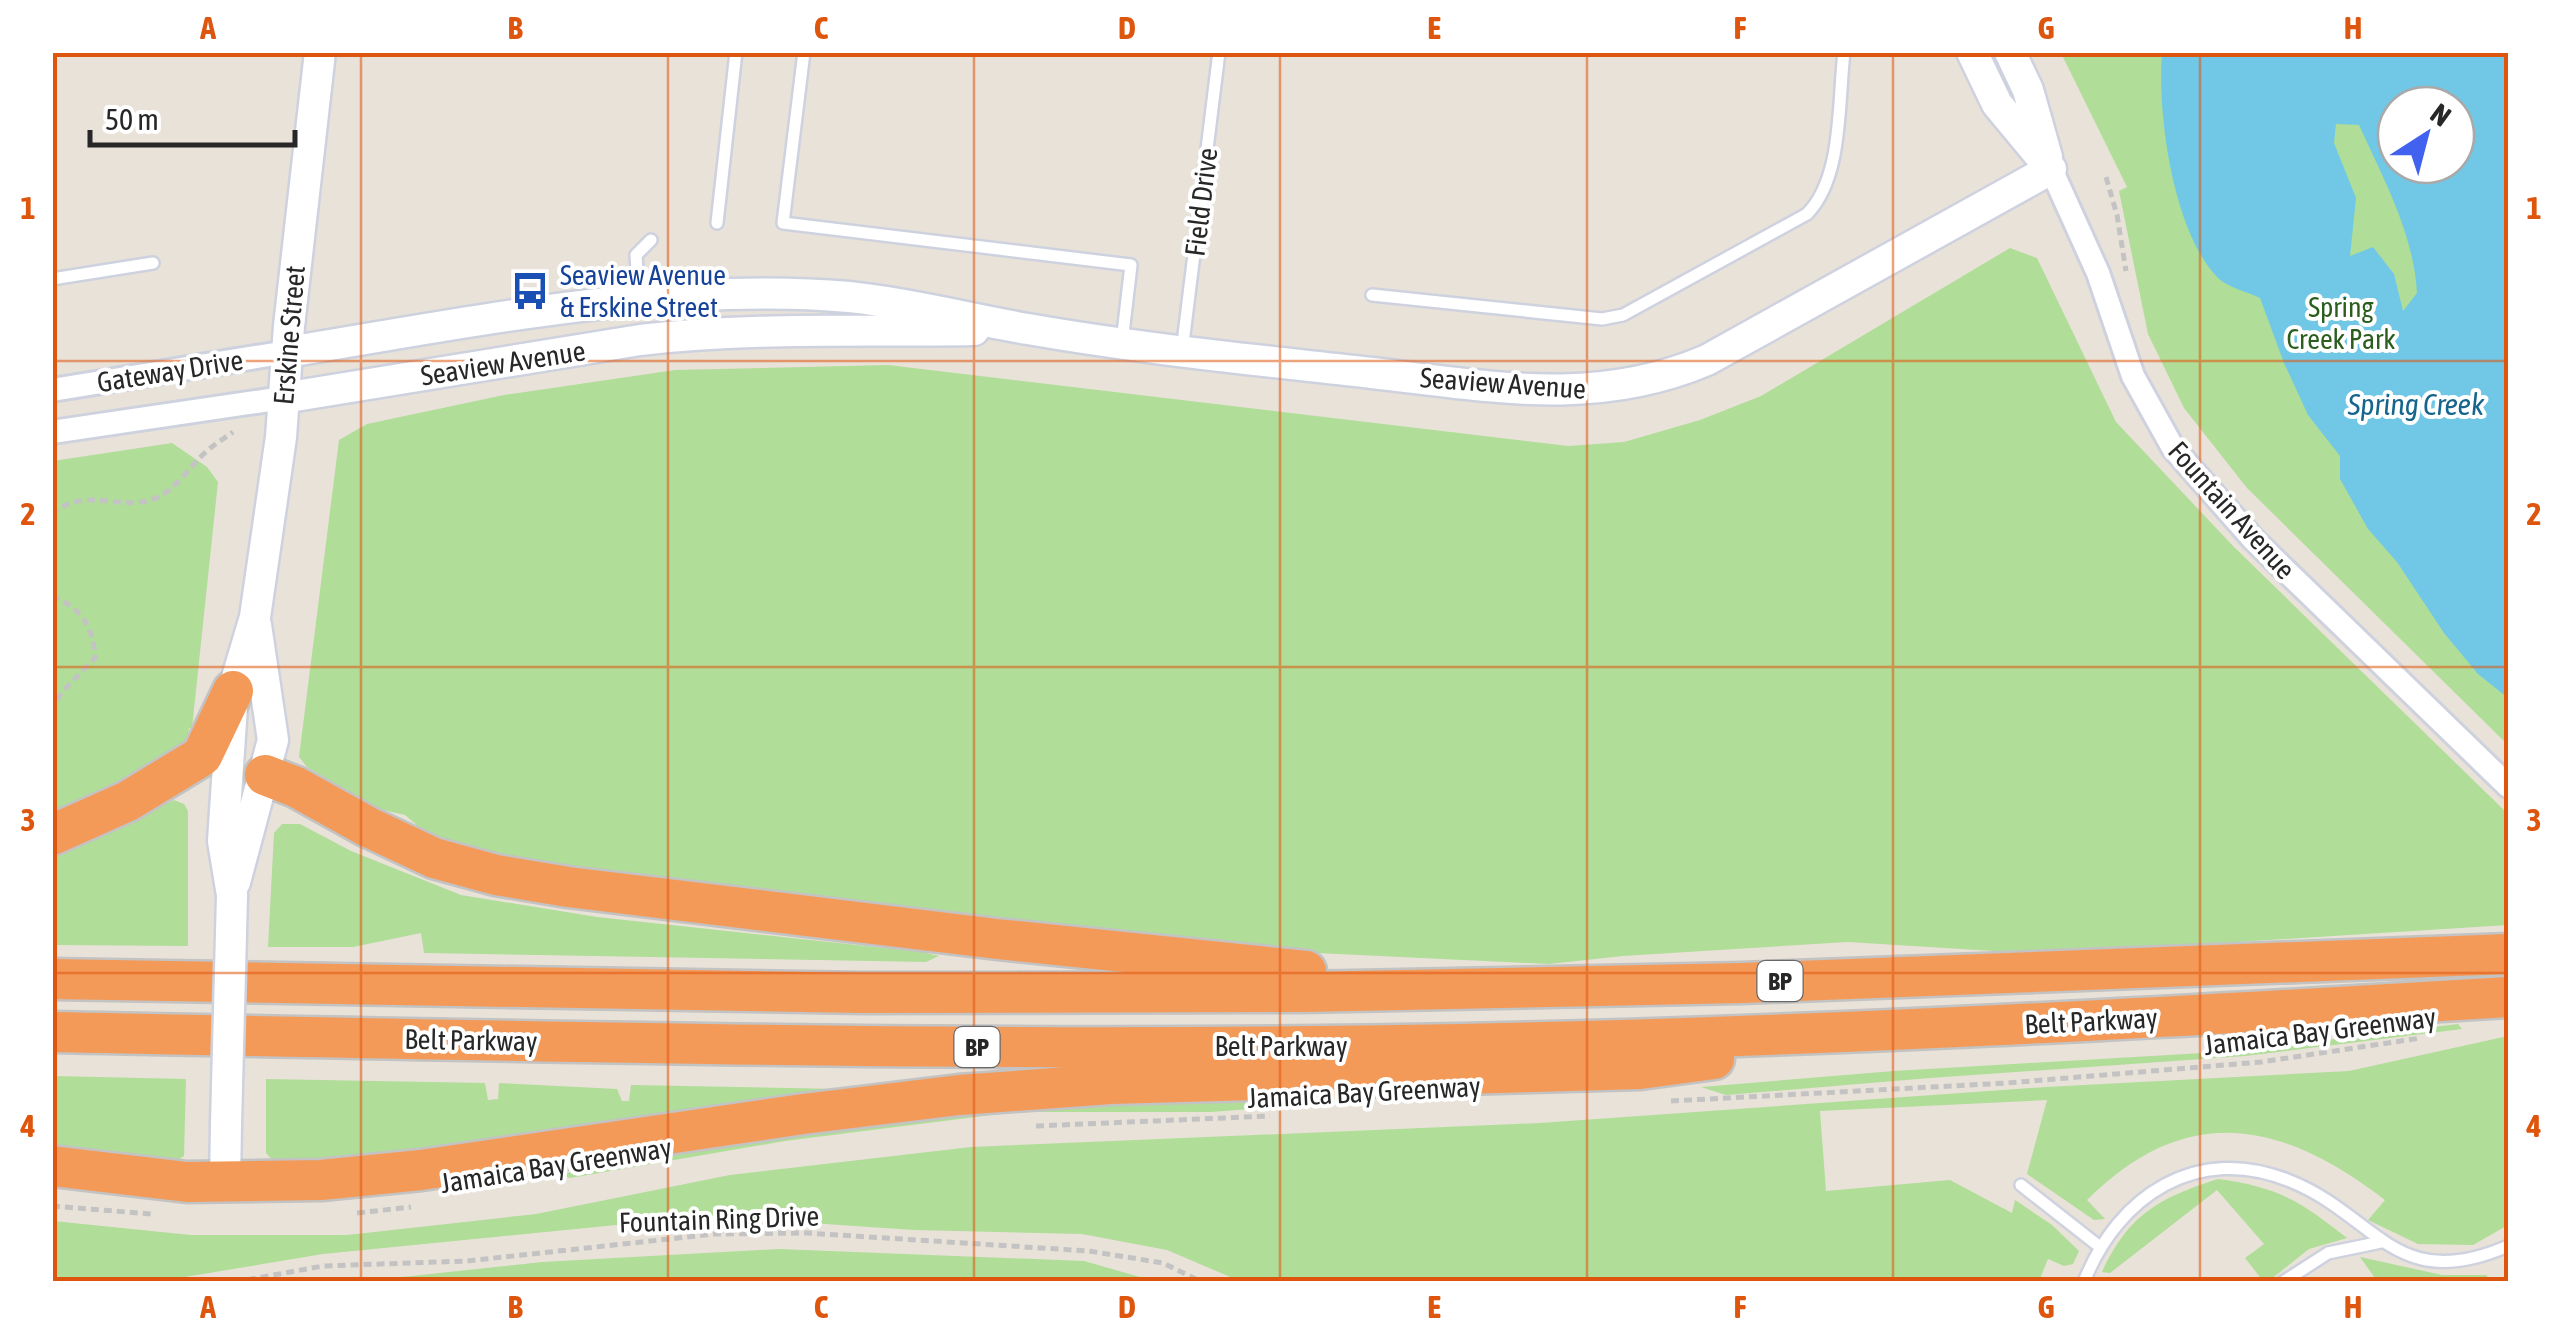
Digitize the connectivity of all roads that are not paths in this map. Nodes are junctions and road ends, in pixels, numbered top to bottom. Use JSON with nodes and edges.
{"nodes":[{"id":1,"x":320,"y":52,"type":"edge"},
{"id":2,"x":736,"y":52,"type":"edge"},
{"id":3,"x":804,"y":52,"type":"edge"},
{"id":4,"x":1219,"y":52,"type":"edge"},
{"id":5,"x":1844,"y":52,"type":"edge"},
{"id":6,"x":1972,"y":52,"type":"edge"},
{"id":7,"x":2010,"y":52,"type":"edge"},
{"id":8,"x":2051,"y":169,"type":"junction"},
{"id":9,"x":716,"y":223,"type":"dead end"},
{"id":10,"x":630,"y":237,"type":"dead end"},
{"id":11,"x":650,"y":240,"type":"dead end"},
{"id":12,"x":636,"y":255,"type":"junction"},
{"id":13,"x":153,"y":263,"type":"dead end"},
{"id":14,"x":52,"y":280,"type":"edge"},
{"id":15,"x":1372,"y":294,"type":"dead end"},
{"id":16,"x":639,"y":300,"type":"junction"},
{"id":17,"x":1024,"y":329,"type":"junction"},
{"id":18,"x":1122,"y":344,"type":"junction"},
{"id":19,"x":1182,"y":350,"type":"junction"},
{"id":20,"x":287,"y":352,"type":"junction"},
{"id":21,"x":52,"y":390,"type":"edge"},
{"id":22,"x":283,"y":398,"type":"junction"},
{"id":23,"x":52,"y":432,"type":"edge"},
{"id":24,"x":254,"y":617,"type":"junction"},
{"id":25,"x":232,"y":690,"type":"junction"},
{"id":26,"x":265,"y":775,"type":"junction"},
{"id":27,"x":2508,"y":786,"type":"edge"},
{"id":28,"x":52,"y":835,"type":"edge"},
{"id":29,"x":232,"y":895,"type":"junction"},
{"id":30,"x":2506,"y":954,"type":"edge"},
{"id":31,"x":52,"y":980,"type":"edge"},
{"id":32,"x":1444,"y":989,"type":"junction"},
{"id":33,"x":2507,"y":997,"type":"edge"},
{"id":34,"x":1901,"y":1031,"type":"junction"},
{"id":35,"x":52,"y":1032,"type":"edge"},
{"id":36,"x":52,"y":1166,"type":"edge"},
{"id":37,"x":225,"y":1184,"type":"junction"},
{"id":38,"x":2021,"y":1184,"type":"dead end"},
{"id":39,"x":2381,"y":1242,"type":"junction"},
{"id":40,"x":2508,"y":1246,"type":"edge"},
{"id":41,"x":2100,"y":1247,"type":"junction"},
{"id":42,"x":2084,"y":1282,"type":"edge"},
{"id":43,"x":2283,"y":1282,"type":"edge"}],
"edges":[{"from":1,"to":20,"type":"main road","name":"Erskine Street"},
{"from":2,"to":9,"type":"lane"},
{"from":3,"to":18,"type":"lane"},
{"from":4,"to":19,"type":"lane","name":"Field Drive"},
{"from":5,"to":15,"type":"lane"},
{"from":6,"to":8,"type":"main road","name":"Fountain Avenue"},
{"from":7,"to":8,"type":"main road","name":"Fountain Avenue"},
{"from":8,"to":19,"type":"main road","name":"Seaview Avenue"},
{"from":8,"to":27,"type":"street","name":"Fountain Avenue"},
{"from":10,"to":12,"type":"lane"},
{"from":11,"to":12,"type":"lane"},
{"from":12,"to":16,"type":"lane"},
{"from":13,"to":14,"type":"lane"},
{"from":16,"to":17,"type":"main road","name":"Seaview Avenue"},
{"from":16,"to":20,"type":"main road","name":"Seaview Avenue"},
{"from":17,"to":18,"type":"main road","name":"Seaview Avenue"},
{"from":17,"to":22,"type":"main road","name":"Seaview Avenue"},
{"from":18,"to":19,"type":"main road","name":"Seaview Avenue"},
{"from":20,"to":21,"type":"street","name":"Gateway Drive"},
{"from":20,"to":22,"type":"main road","name":"Erskine Street"},
{"from":22,"to":23,"type":"street","name":"Gateway Drive"},
{"from":22,"to":24,"type":"main road","name":"Erskine Street"},
{"from":24,"to":25,"type":"main road","name":"Erskine Street"},
{"from":24,"to":26,"type":"main road","name":"Erskine Street"},
{"from":25,"to":28,"type":"highway"},
{"from":25,"to":29,"type":"main road","name":"Erskine Street"},
{"from":26,"to":29,"type":"main road","name":"Erskine Street"},
{"from":26,"to":32,"type":"highway"},
{"from":29,"to":37,"type":"main road","name":"Erskine Street","bridge":true},
{"from":30,"to":32,"type":"highway","name":"Belt Parkway","number":"BP"},
{"from":31,"to":32,"type":"highway","name":"Belt Parkway","number":"BP"},
{"from":33,"to":34,"type":"highway","name":"Belt Parkway","number":"BP"},
{"from":34,"to":35,"type":"highway","name":"Belt Parkway","number":"BP"},
{"from":34,"to":37,"type":"highway"},
{"from":36,"to":37,"type":"highway"},
{"from":38,"to":41,"type":"lane"},
{"from":39,"to":40,"type":"lane"},
{"from":39,"to":41,"type":"lane"},
{"from":39,"to":43,"type":"lane"},
{"from":41,"to":42,"type":"lane"}]}
